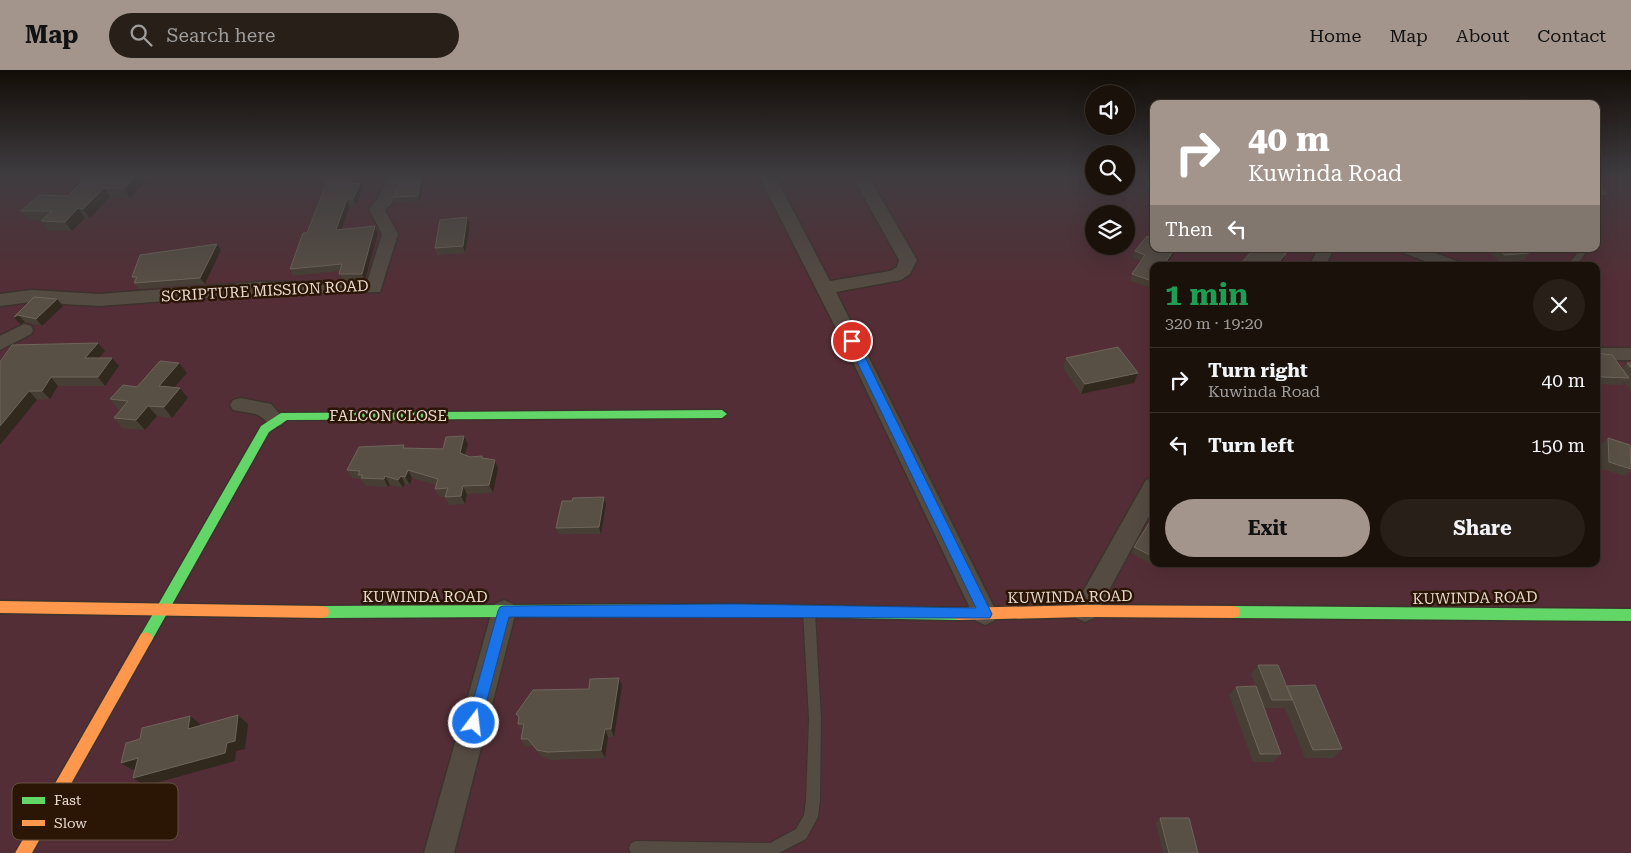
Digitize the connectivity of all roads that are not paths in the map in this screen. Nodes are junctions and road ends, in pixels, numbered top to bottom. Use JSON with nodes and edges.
{"nodes":[{"id":1,"x":377,"y":211,"type":"edge"},
{"id":2,"x":785,"y":211,"type":"edge"},
{"id":3,"x":880,"y":211,"type":"edge"},
{"id":4,"x":1418,"y":252,"type":"edge"},
{"id":5,"x":1443,"y":262,"type":"edge"},
{"id":6,"x":824,"y":288,"type":"junction"},
{"id":7,"x":0,"y":300,"type":"edge"},
{"id":8,"x":24,"y":330,"type":"dead end"},
{"id":9,"x":0,"y":344,"type":"edge"},
{"id":10,"x":1600,"y":354,"type":"edge"},
{"id":11,"x":1631,"y":354,"type":"edge"},
{"id":12,"x":240,"y":405,"type":"dead end"},
{"id":13,"x":722,"y":414,"type":"dead end"},
{"id":14,"x":275,"y":420,"type":"junction"},
{"id":15,"x":1150,"y":493,"type":"edge"},
{"id":16,"x":0,"y":607,"type":"edge"},
{"id":17,"x":164,"y":608,"type":"junction"},
{"id":18,"x":504,"y":611,"type":"junction"},
{"id":19,"x":809,"y":611,"type":"junction"},
{"id":20,"x":1085,"y":611,"type":"junction"},
{"id":21,"x":985,"y":614,"type":"junction"},
{"id":22,"x":1631,"y":615,"type":"edge"},
{"id":23,"x":63,"y":783,"type":"edge"},
{"id":24,"x":30,"y":840,"type":"edge"},
{"id":25,"x":636,"y":848,"type":"dead end"},
{"id":26,"x":23,"y":853,"type":"edge"},
{"id":27,"x":439,"y":853,"type":"edge"}],
"edges":[{"from":1,"to":7,"type":"street","name":"SCRIPTURE MISSION ROAD"},
{"from":2,"to":6,"type":"street"},
{"from":3,"to":6,"type":"street"},
{"from":4,"to":5,"type":"street"},
{"from":6,"to":21,"type":"street"},
{"from":8,"to":9,"type":"street"},
{"from":10,"to":11,"type":"street"},
{"from":12,"to":14,"type":"street"},
{"from":13,"to":14,"type":"street","name":"FALCON CLOSE"},
{"from":14,"to":17,"type":"street"},
{"from":15,"to":20,"type":"street"},
{"from":16,"to":17,"type":"street","name":"KUWINDA ROAD"},
{"from":17,"to":18,"type":"street","name":"KUWINDA ROAD"},
{"from":17,"to":23,"type":"street"},
{"from":18,"to":19,"type":"street","name":"KUWINDA ROAD"},
{"from":18,"to":27,"type":"street"},
{"from":19,"to":21,"type":"street","name":"KUWINDA ROAD"},
{"from":19,"to":25,"type":"lane"},
{"from":20,"to":21,"type":"street","name":"KUWINDA ROAD"},
{"from":20,"to":22,"type":"street","name":"KUWINDA ROAD"},
{"from":24,"to":26,"type":"street"}]}
